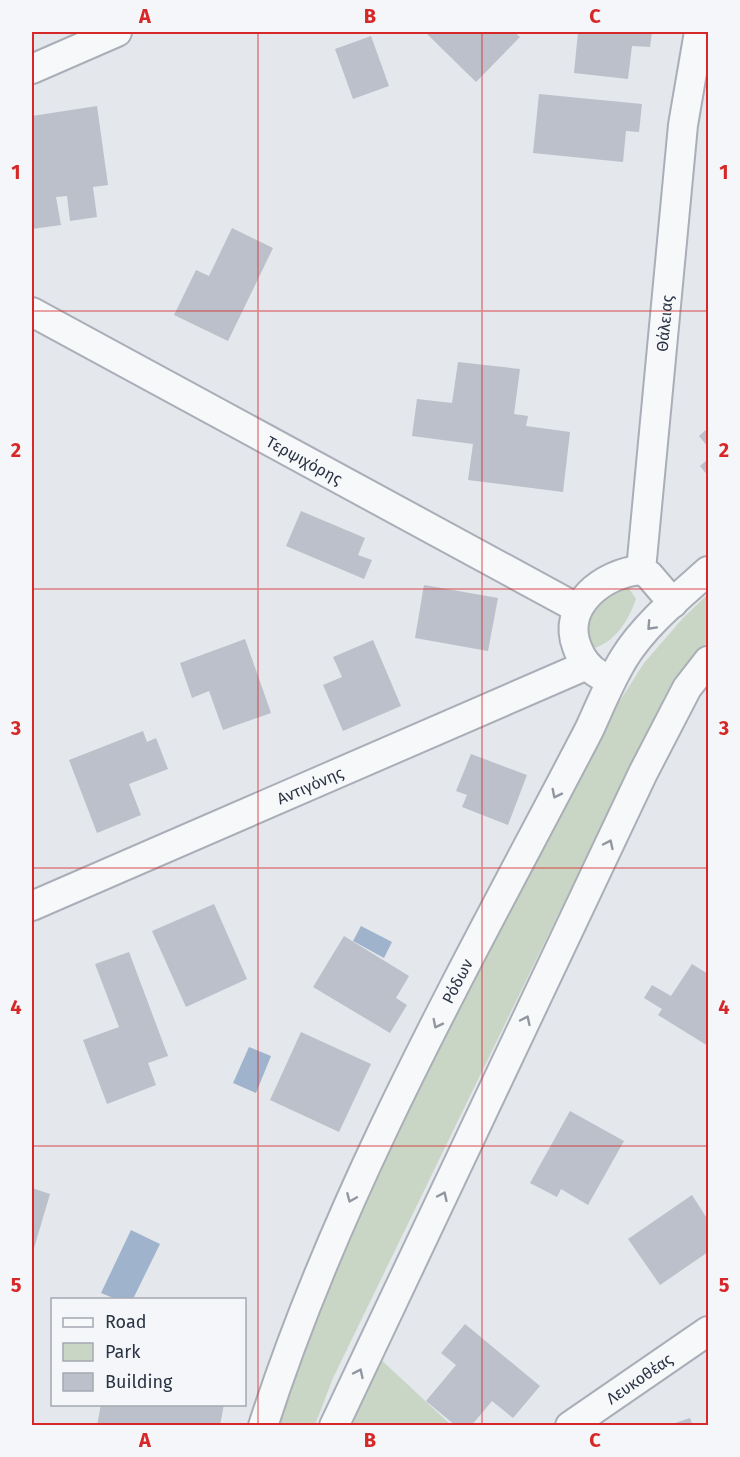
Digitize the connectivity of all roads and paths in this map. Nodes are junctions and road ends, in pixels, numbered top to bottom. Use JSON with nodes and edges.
{"nodes":[{"id":1,"x":117,"y":32,"type":"edge"},
{"id":2,"x":699,"y":32,"type":"edge"},
{"id":3,"x":32,"y":69,"type":"edge"},
{"id":4,"x":32,"y":312,"type":"edge"},
{"id":5,"x":640,"y":570,"type":"junction"},
{"id":6,"x":708,"y":570,"type":"edge"},
{"id":7,"x":673,"y":603,"type":"junction"},
{"id":8,"x":577,"y":609,"type":"junction"},
{"id":9,"x":708,"y":661,"type":"edge"},
{"id":10,"x":587,"y":665,"type":"junction"},
{"id":11,"x":612,"y":681,"type":"junction"},
{"id":12,"x":32,"y":906,"type":"edge"},
{"id":13,"x":708,"y":1331,"type":"edge"},
{"id":14,"x":263,"y":1425,"type":"edge"},
{"id":15,"x":334,"y":1425,"type":"edge"},
{"id":16,"x":570,"y":1425,"type":"edge"}],
"edges":[{"from":1,"to":3,"type":"street"},
{"from":2,"to":5,"type":"street","name":"Θάλειας"},
{"from":4,"to":8,"type":"street","name":"Τερψιχόρης"},
{"from":5,"to":7,"type":"street"},
{"from":5,"to":8,"type":"street"},
{"from":6,"to":7,"type":"street","name":"Ρόδων"},
{"from":7,"to":11,"type":"street","name":"Ρόδων","one_way":true},
{"from":8,"to":10,"type":"street"},
{"from":15,"to":9,"type":"street","one_way":true},
{"from":10,"to":11,"type":"street"},
{"from":10,"to":12,"type":"street","name":"Αντιγόνης"},
{"from":11,"to":14,"type":"street","name":"Ρόδων","one_way":true},
{"from":13,"to":16,"type":"street","name":"Λευκοθέας"}]}
